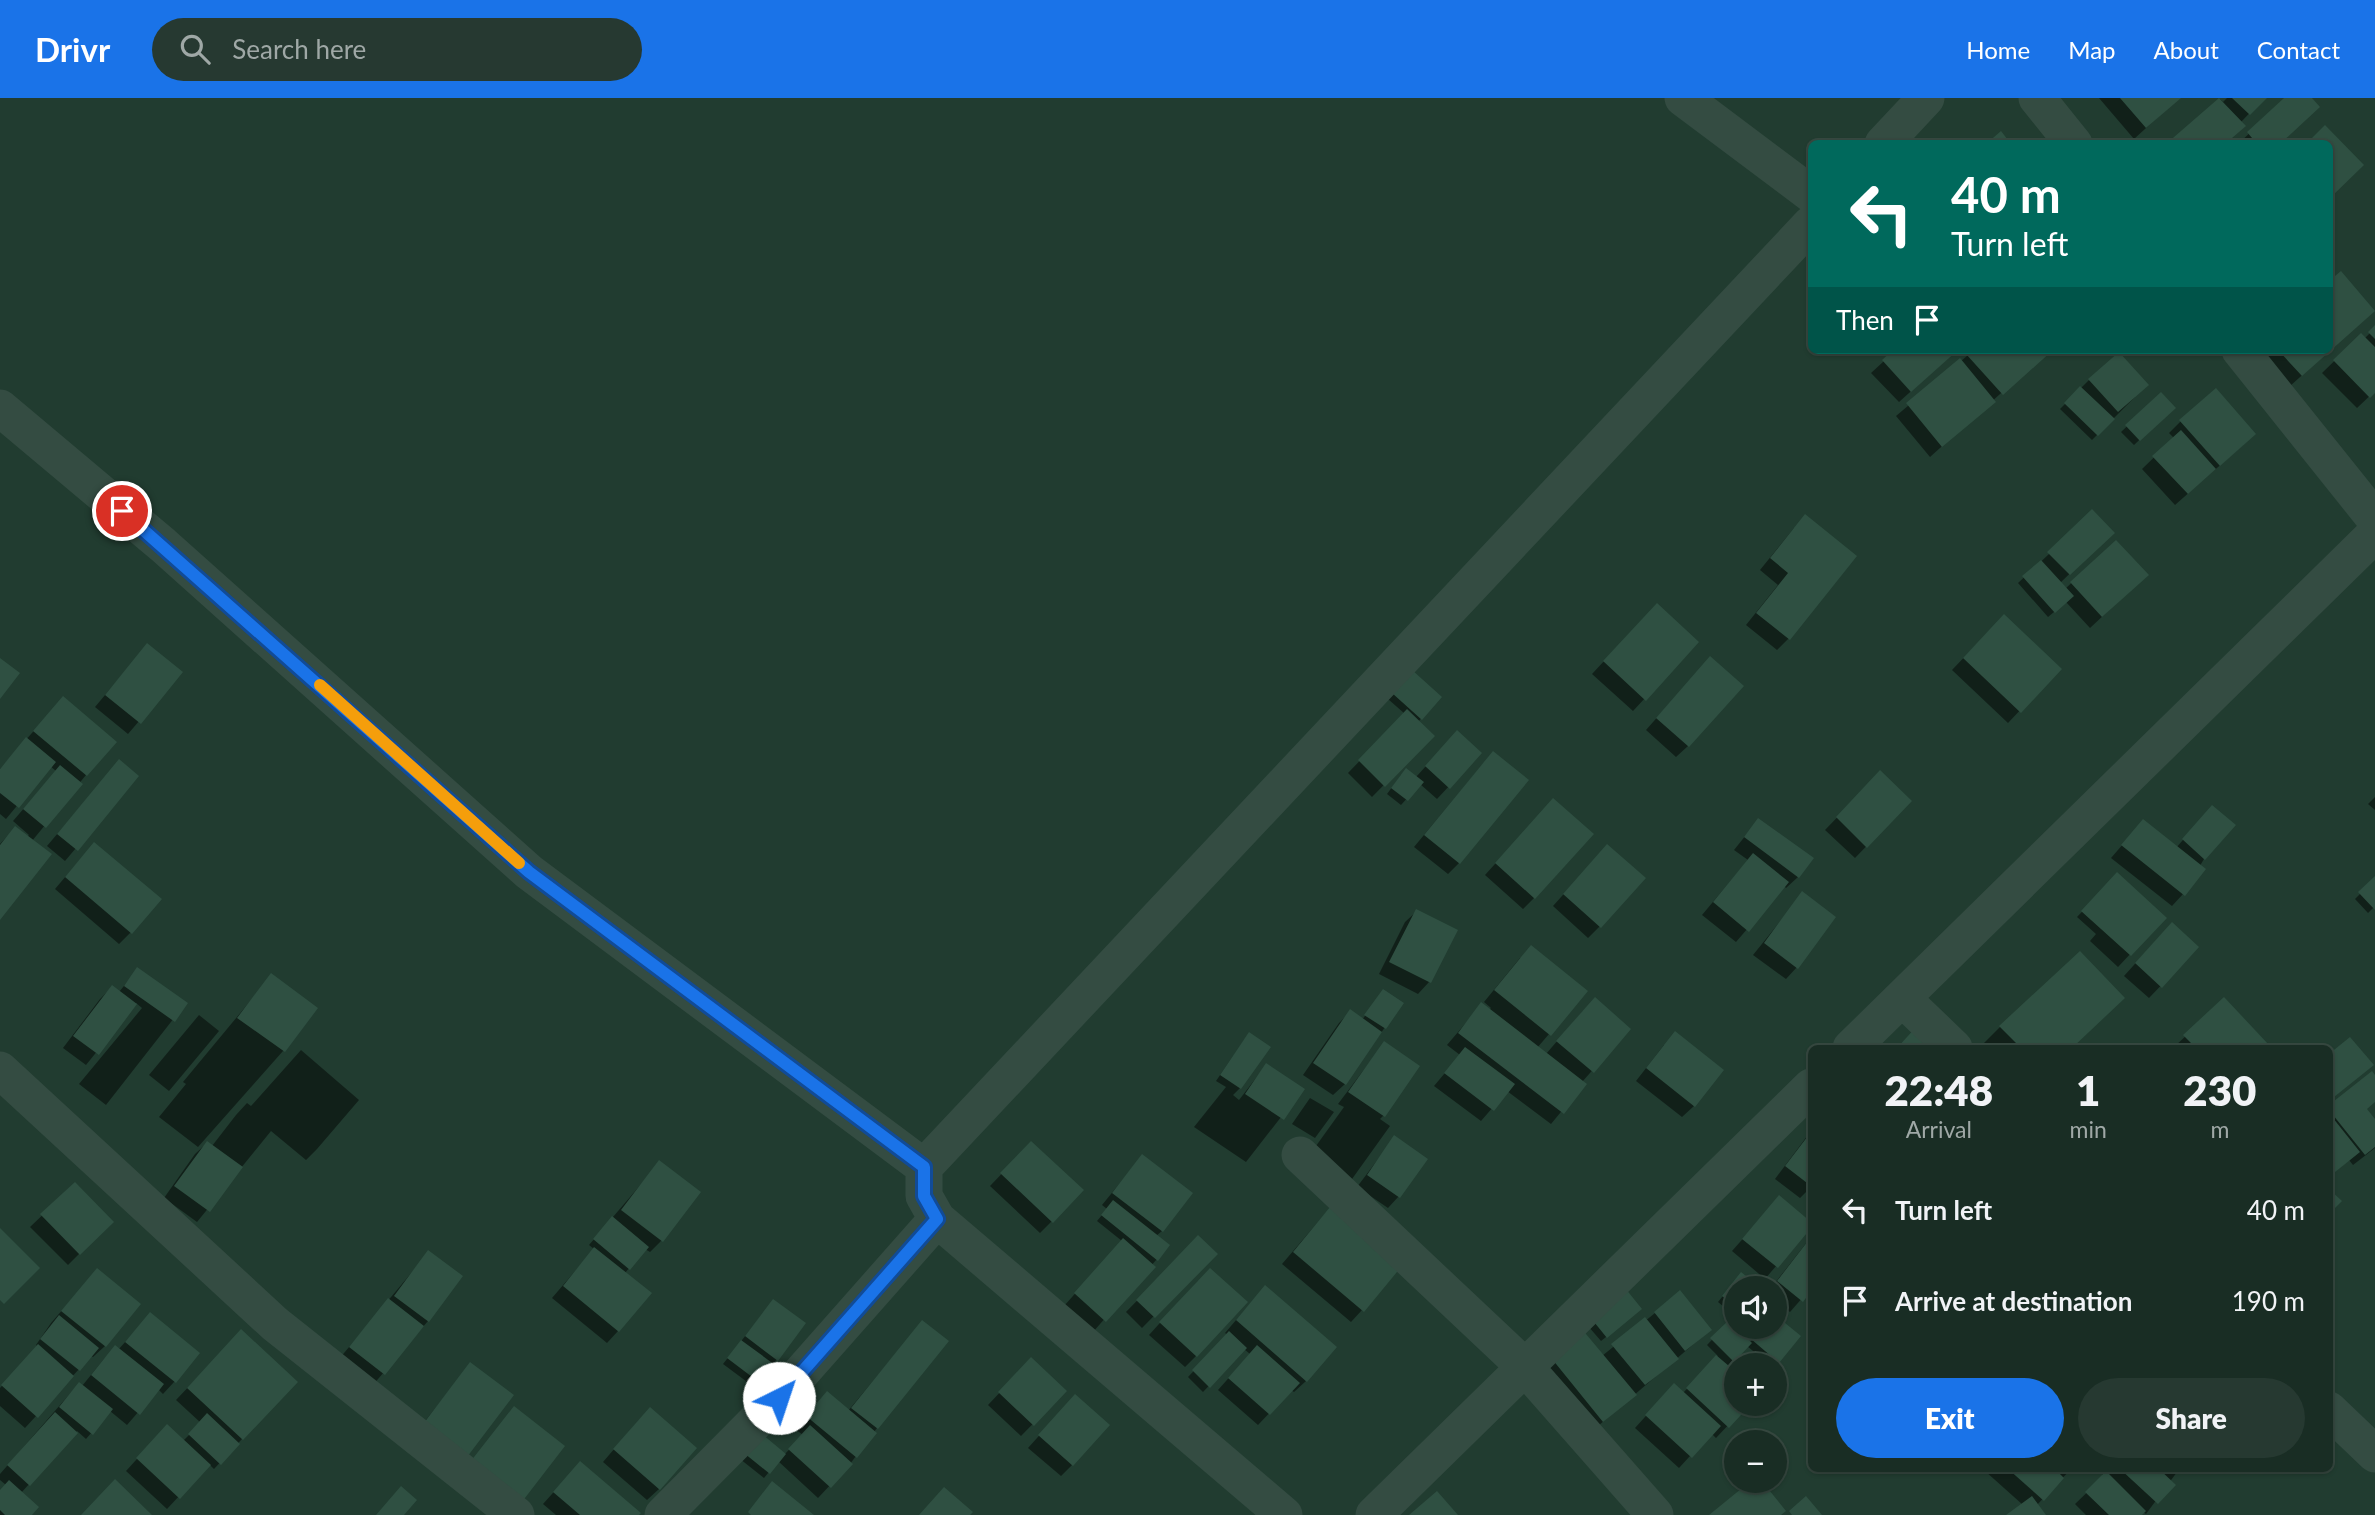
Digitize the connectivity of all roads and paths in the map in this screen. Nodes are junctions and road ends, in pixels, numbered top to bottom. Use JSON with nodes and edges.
{"nodes":[{"id":1,"x":1683,"y":98,"type":"edge"},
{"id":2,"x":1926,"y":98,"type":"edge"},
{"id":3,"x":2037,"y":98,"type":"edge"},
{"id":4,"x":1887,"y":140,"type":"edge"},
{"id":5,"x":2071,"y":140,"type":"edge"},
{"id":6,"x":1808,"y":192,"type":"edge"},
{"id":7,"x":1808,"y":227,"type":"edge"},
{"id":8,"x":2242,"y":354,"type":"edge"},
{"id":9,"x":0,"y":408,"type":"edge"},
{"id":10,"x":2375,"y":519,"type":"edge"},
{"id":11,"x":2375,"y":534,"type":"edge"},
{"id":12,"x":1902,"y":998,"type":"junction"},
{"id":13,"x":1854,"y":1045,"type":"edge"},
{"id":14,"x":1951,"y":1045,"type":"edge"},
{"id":15,"x":0,"y":1070,"type":"edge"},
{"id":16,"x":1808,"y":1090,"type":"edge"},
{"id":17,"x":1300,"y":1155,"type":"dead end"},
{"id":18,"x":924,"y":1167,"type":"junction"},
{"id":19,"x":937,"y":1219,"type":"junction"},
{"id":20,"x":1525,"y":1367,"type":"junction"},
{"id":21,"x":2333,"y":1414,"type":"edge"},
{"id":22,"x":2375,"y":1454,"type":"edge"},
{"id":23,"x":516,"y":1515,"type":"edge"},
{"id":24,"x":663,"y":1515,"type":"edge"},
{"id":25,"x":1284,"y":1515,"type":"edge"},
{"id":26,"x":1374,"y":1515,"type":"edge"},
{"id":27,"x":1654,"y":1515,"type":"edge"}],
"edges":[{"from":1,"to":6,"type":"street"},
{"from":2,"to":4,"type":"street"},
{"from":3,"to":5,"type":"street"},
{"from":7,"to":18,"type":"street"},
{"from":8,"to":10,"type":"street"},
{"from":9,"to":18,"type":"street"},
{"from":11,"to":12,"type":"street"},
{"from":12,"to":13,"type":"street"},
{"from":12,"to":14,"type":"street"},
{"from":15,"to":23,"type":"street"},
{"from":16,"to":20,"type":"street"},
{"from":17,"to":20,"type":"street"},
{"from":18,"to":19,"type":"street"},
{"from":19,"to":24,"type":"street"},
{"from":19,"to":25,"type":"street"},
{"from":20,"to":26,"type":"street"},
{"from":20,"to":27,"type":"street"},
{"from":21,"to":22,"type":"street"}]}
